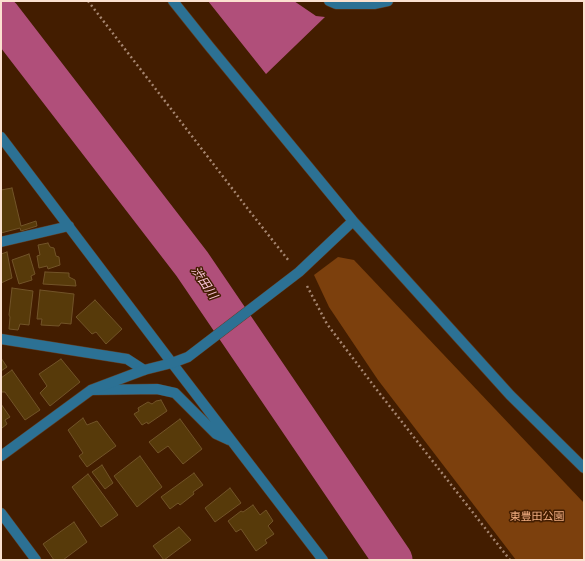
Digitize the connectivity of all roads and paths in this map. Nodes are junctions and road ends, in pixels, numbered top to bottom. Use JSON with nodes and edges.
{"nodes":[{"id":1,"x":88,"y":1,"type":"edge"},
{"id":2,"x":173,"y":1,"type":"edge"},
{"id":3,"x":329,"y":1,"type":"edge"},
{"id":4,"x":388,"y":1,"type":"edge"},
{"id":5,"x":1,"y":137,"type":"edge"},
{"id":6,"x":353,"y":221,"type":"junction"},
{"id":7,"x":69,"y":226,"type":"junction"},
{"id":8,"x":1,"y":242,"type":"edge"},
{"id":9,"x":299,"y":272,"type":"junction"},
{"id":10,"x":1,"y":339,"type":"edge"},
{"id":11,"x":172,"y":363,"type":"junction"},
{"id":12,"x":144,"y":370,"type":"junction"},
{"id":13,"x":91,"y":390,"type":"junction"},
{"id":14,"x":232,"y":442,"type":"junction"},
{"id":15,"x":1,"y":456,"type":"edge"},
{"id":16,"x":584,"y":468,"type":"edge"},
{"id":17,"x":1,"y":513,"type":"edge"},
{"id":18,"x":36,"y":560,"type":"edge"},
{"id":19,"x":323,"y":560,"type":"edge"},
{"id":20,"x":510,"y":560,"type":"edge"}],
"edges":[{"from":1,"to":9,"type":"path"},
{"from":2,"to":6,"type":"street"},
{"from":3,"to":4,"type":"street"},
{"from":5,"to":7,"type":"street"},
{"from":6,"to":9,"type":"street"},
{"from":6,"to":16,"type":"street"},
{"from":7,"to":8,"type":"street"},
{"from":7,"to":11,"type":"street"},
{"from":9,"to":11,"type":"street"},
{"from":9,"to":20,"type":"path"},
{"from":10,"to":12,"type":"street"},
{"from":11,"to":12,"type":"street"},
{"from":11,"to":14,"type":"street"},
{"from":12,"to":13,"type":"street"},
{"from":13,"to":14,"type":"street"},
{"from":13,"to":15,"type":"street"},
{"from":14,"to":19,"type":"street"},
{"from":17,"to":18,"type":"street"}]}
